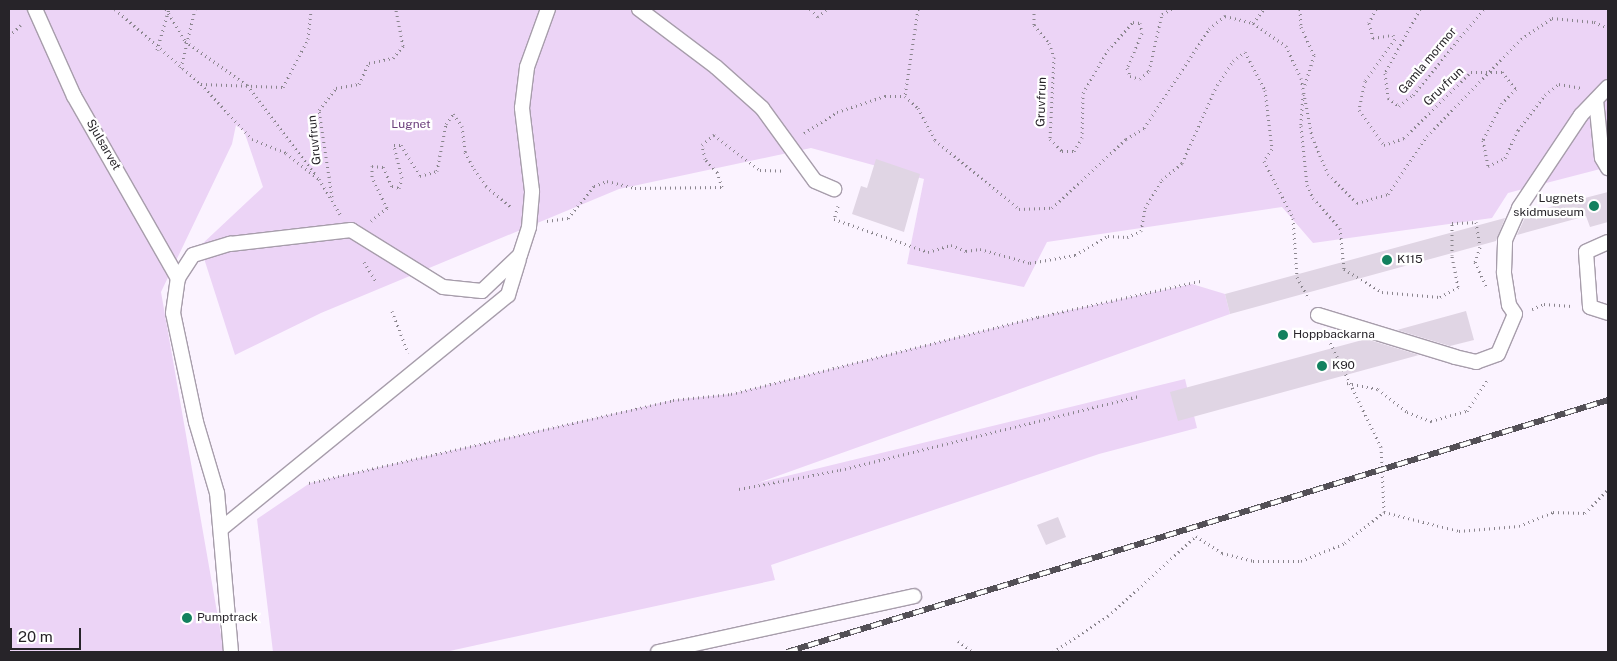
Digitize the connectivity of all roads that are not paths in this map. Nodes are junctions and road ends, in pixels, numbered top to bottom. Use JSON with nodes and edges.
{"nodes":[{"id":1,"x":35,"y":9,"type":"edge"},
{"id":2,"x":548,"y":9,"type":"edge"},
{"id":3,"x":639,"y":9,"type":"edge"},
{"id":4,"x":1608,"y":87,"type":"edge"},
{"id":5,"x":1596,"y":100,"type":"junction"},
{"id":6,"x":1608,"y":168,"type":"edge"},
{"id":7,"x":834,"y":189,"type":"dead end"},
{"id":8,"x":1608,"y":242,"type":"edge"},
{"id":9,"x":520,"y":255,"type":"junction"},
{"id":10,"x":178,"y":278,"type":"junction"},
{"id":11,"x":1608,"y":313,"type":"edge"},
{"id":12,"x":1318,"y":315,"type":"road end"},
{"id":13,"x":221,"y":529,"type":"junction"},
{"id":14,"x":914,"y":596,"type":"dead end"},
{"id":15,"x":231,"y":652,"type":"edge"},
{"id":16,"x":658,"y":652,"type":"edge"}],
"edges":[{"from":1,"to":10,"type":"lane","name":"Sjulsarvet"},
{"from":2,"to":9,"type":"lane"},
{"from":3,"to":7,"type":"lane"},
{"from":4,"to":5,"type":"lane"},
{"from":5,"to":6,"type":"lane"},
{"from":5,"to":12,"type":"lane"},
{"from":8,"to":11,"type":"lane"},
{"from":9,"to":10,"type":"lane"},
{"from":9,"to":13,"type":"lane"},
{"from":10,"to":13,"type":"lane"},
{"from":13,"to":15,"type":"lane"},
{"from":14,"to":16,"type":"lane"}]}
